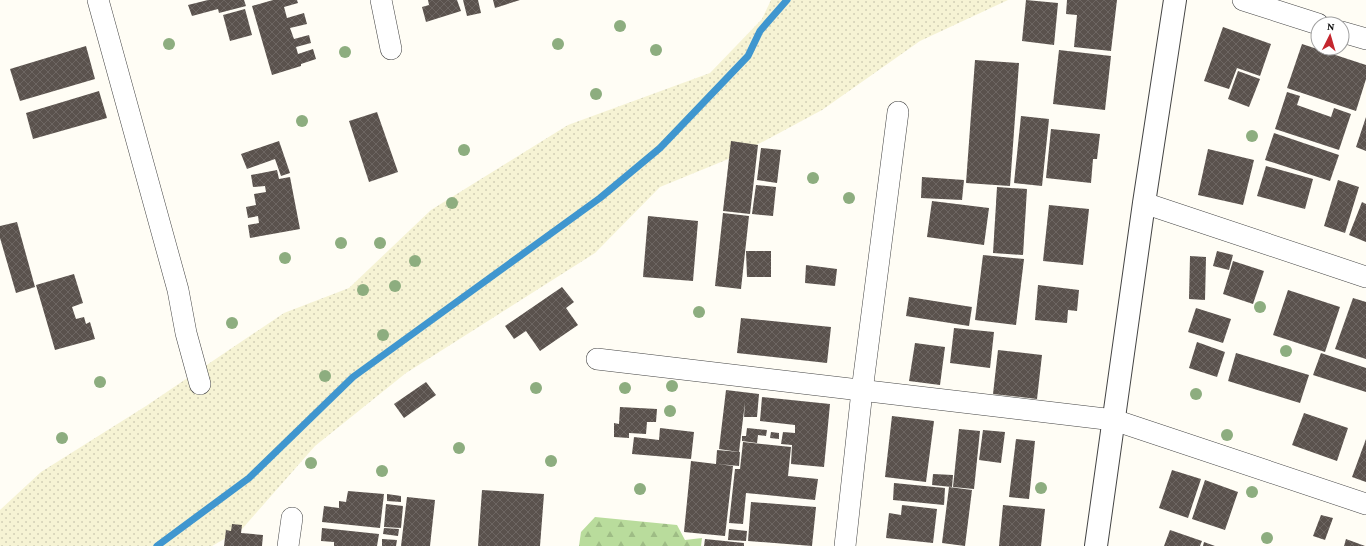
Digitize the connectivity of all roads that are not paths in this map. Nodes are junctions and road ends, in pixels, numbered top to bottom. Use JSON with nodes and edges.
{"nodes":[{"id":1,"x":98,"y":0,"type":"edge"},
{"id":2,"x":380,"y":0,"type":"edge"},
{"id":3,"x":1175,"y":0,"type":"edge"},
{"id":4,"x":1243,"y":0,"type":"edge"},
{"id":5,"x":1310,"y":21,"type":"edge"},
{"id":6,"x":1350,"y":34,"type":"edge"},
{"id":7,"x":1366,"y":39,"type":"edge"},
{"id":8,"x":391,"y":49,"type":"dead end"},
{"id":9,"x":898,"y":112,"type":"dead end"},
{"id":10,"x":1144,"y":203,"type":"junction"},
{"id":11,"x":1366,"y":278,"type":"edge"},
{"id":12,"x":597,"y":359,"type":"dead end"},
{"id":13,"x":200,"y":384,"type":"dead end"},
{"id":14,"x":862,"y":391,"type":"junction"},
{"id":15,"x":1114,"y":420,"type":"junction"},
{"id":16,"x":1366,"y":504,"type":"edge"},
{"id":17,"x":292,"y":518,"type":"dead end"},
{"id":18,"x":288,"y":546,"type":"edge"},
{"id":19,"x":845,"y":546,"type":"edge"},
{"id":20,"x":1096,"y":546,"type":"edge"}],
"edges":[{"from":1,"to":13,"type":"street"},
{"from":2,"to":8,"type":"street"},
{"from":3,"to":10,"type":"street"},
{"from":4,"to":5,"type":"street"},
{"from":6,"to":7,"type":"street"},
{"from":9,"to":14,"type":"street"},
{"from":10,"to":11,"type":"street"},
{"from":10,"to":15,"type":"street"},
{"from":12,"to":14,"type":"street"},
{"from":14,"to":15,"type":"street"},
{"from":14,"to":19,"type":"street"},
{"from":15,"to":16,"type":"street"},
{"from":15,"to":20,"type":"street"},
{"from":17,"to":18,"type":"street"}]}
